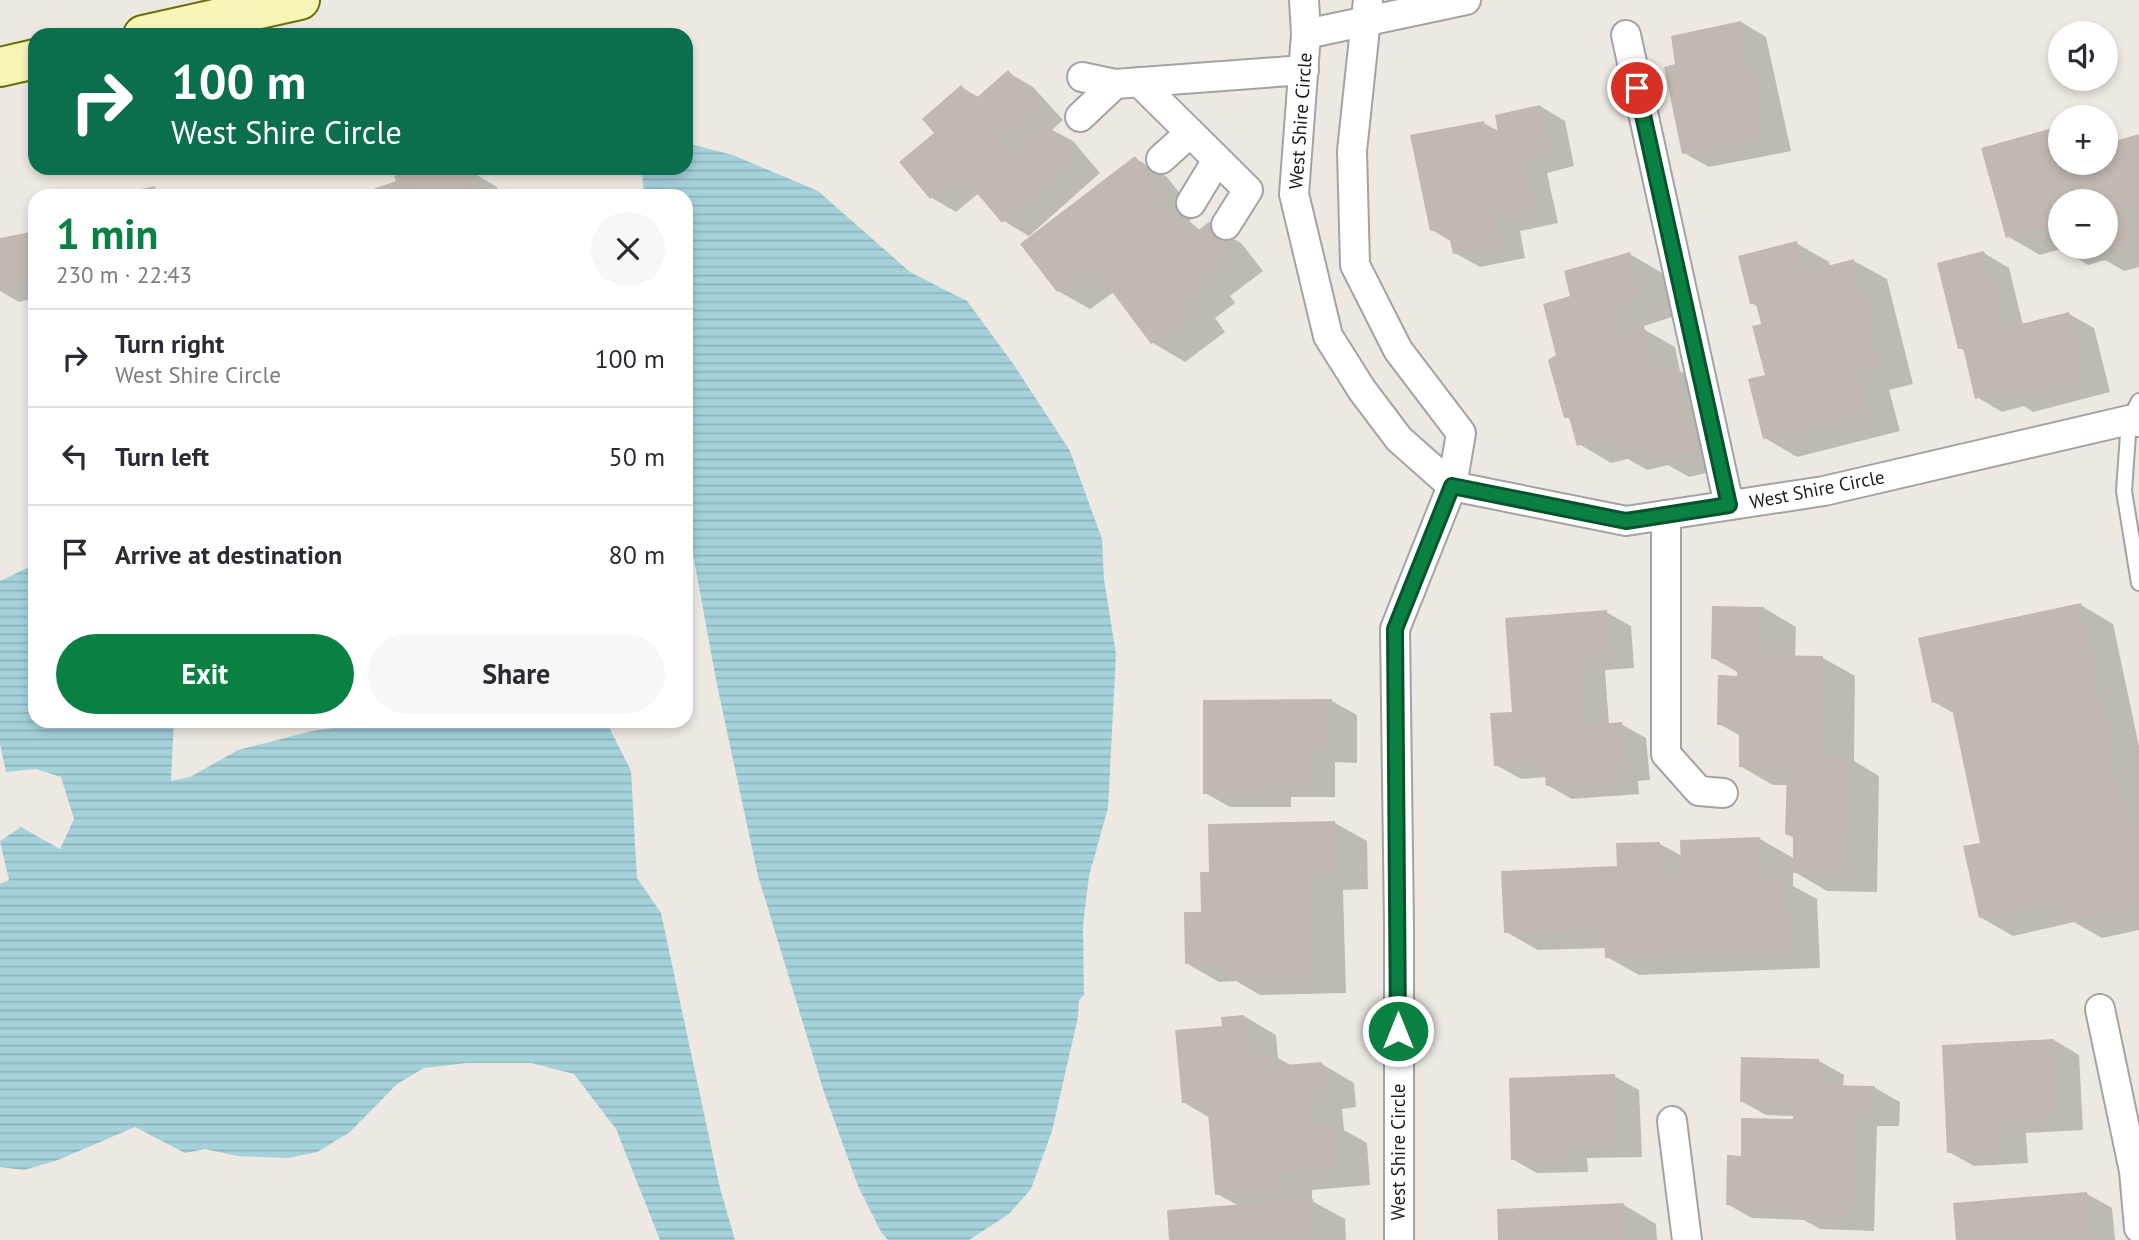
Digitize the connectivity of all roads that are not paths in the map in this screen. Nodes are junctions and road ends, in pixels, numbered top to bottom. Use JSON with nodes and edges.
{"nodes":[{"id":1,"x":300,"y":0,"type":"edge"},
{"id":2,"x":1304,"y":0,"type":"edge"},
{"id":3,"x":1466,"y":0,"type":"edge"},
{"id":4,"x":1367,"y":11,"type":"edge"},
{"id":5,"x":174,"y":28,"type":"edge"},
{"id":6,"x":1306,"y":34,"type":"junction"},
{"id":7,"x":1626,"y":35,"type":"dead end"},
{"id":8,"x":28,"y":61,"type":"edge"},
{"id":9,"x":0,"y":67,"type":"edge"},
{"id":10,"x":1304,"y":71,"type":"junction"},
{"id":11,"x":1082,"y":77,"type":"dead end"},
{"id":12,"x":1127,"y":83,"type":"junction"},
{"id":13,"x":1080,"y":117,"type":"dead end"},
{"id":14,"x":1189,"y":133,"type":"junction"},
{"id":15,"x":1161,"y":159,"type":"dead end"},
{"id":16,"x":1217,"y":160,"type":"junction"},
{"id":17,"x":1191,"y":203,"type":"dead end"},
{"id":18,"x":1226,"y":225,"type":"dead end"},
{"id":19,"x":2136,"y":414,"type":"edge"},
{"id":20,"x":1452,"y":486,"type":"junction"},
{"id":21,"x":1729,"y":505,"type":"junction"},
{"id":22,"x":1666,"y":515,"type":"junction"},
{"id":23,"x":2139,"y":583,"type":"edge"},
{"id":24,"x":1723,"y":793,"type":"dead end"},
{"id":25,"x":2100,"y":1009,"type":"dead end"},
{"id":26,"x":1672,"y":1121,"type":"dead end"},
{"id":27,"x":2139,"y":1228,"type":"edge"},
{"id":28,"x":1399,"y":1240,"type":"edge"},
{"id":29,"x":1687,"y":1240,"type":"edge"}],
"edges":[{"from":1,"to":5,"type":"main road"},
{"from":2,"to":6,"type":"street","name":"West Shire Circle"},
{"from":3,"to":4,"type":"street"},
{"from":4,"to":6,"type":"street"},
{"from":4,"to":20,"type":"street","name":"West Shire Circle"},
{"from":6,"to":10,"type":"street","name":"West Shire Circle"},
{"from":7,"to":21,"type":"street"},
{"from":8,"to":9,"type":"main road"},
{"from":10,"to":12,"type":"street"},
{"from":10,"to":20,"type":"street","name":"West Shire Circle"},
{"from":11,"to":12,"type":"street"},
{"from":12,"to":13,"type":"street"},
{"from":12,"to":14,"type":"street"},
{"from":14,"to":15,"type":"street"},
{"from":14,"to":16,"type":"street"},
{"from":16,"to":17,"type":"street"},
{"from":16,"to":18,"type":"street"},
{"from":19,"to":21,"type":"street","name":"West Shire Circle"},
{"from":19,"to":23,"type":"lane"},
{"from":20,"to":22,"type":"street","name":"West Shire Circle"},
{"from":20,"to":28,"type":"street","name":"West Shire Circle"},
{"from":21,"to":22,"type":"street","name":"West Shire Circle"},
{"from":22,"to":24,"type":"street"},
{"from":25,"to":27,"type":"street"},
{"from":26,"to":29,"type":"street"}]}
